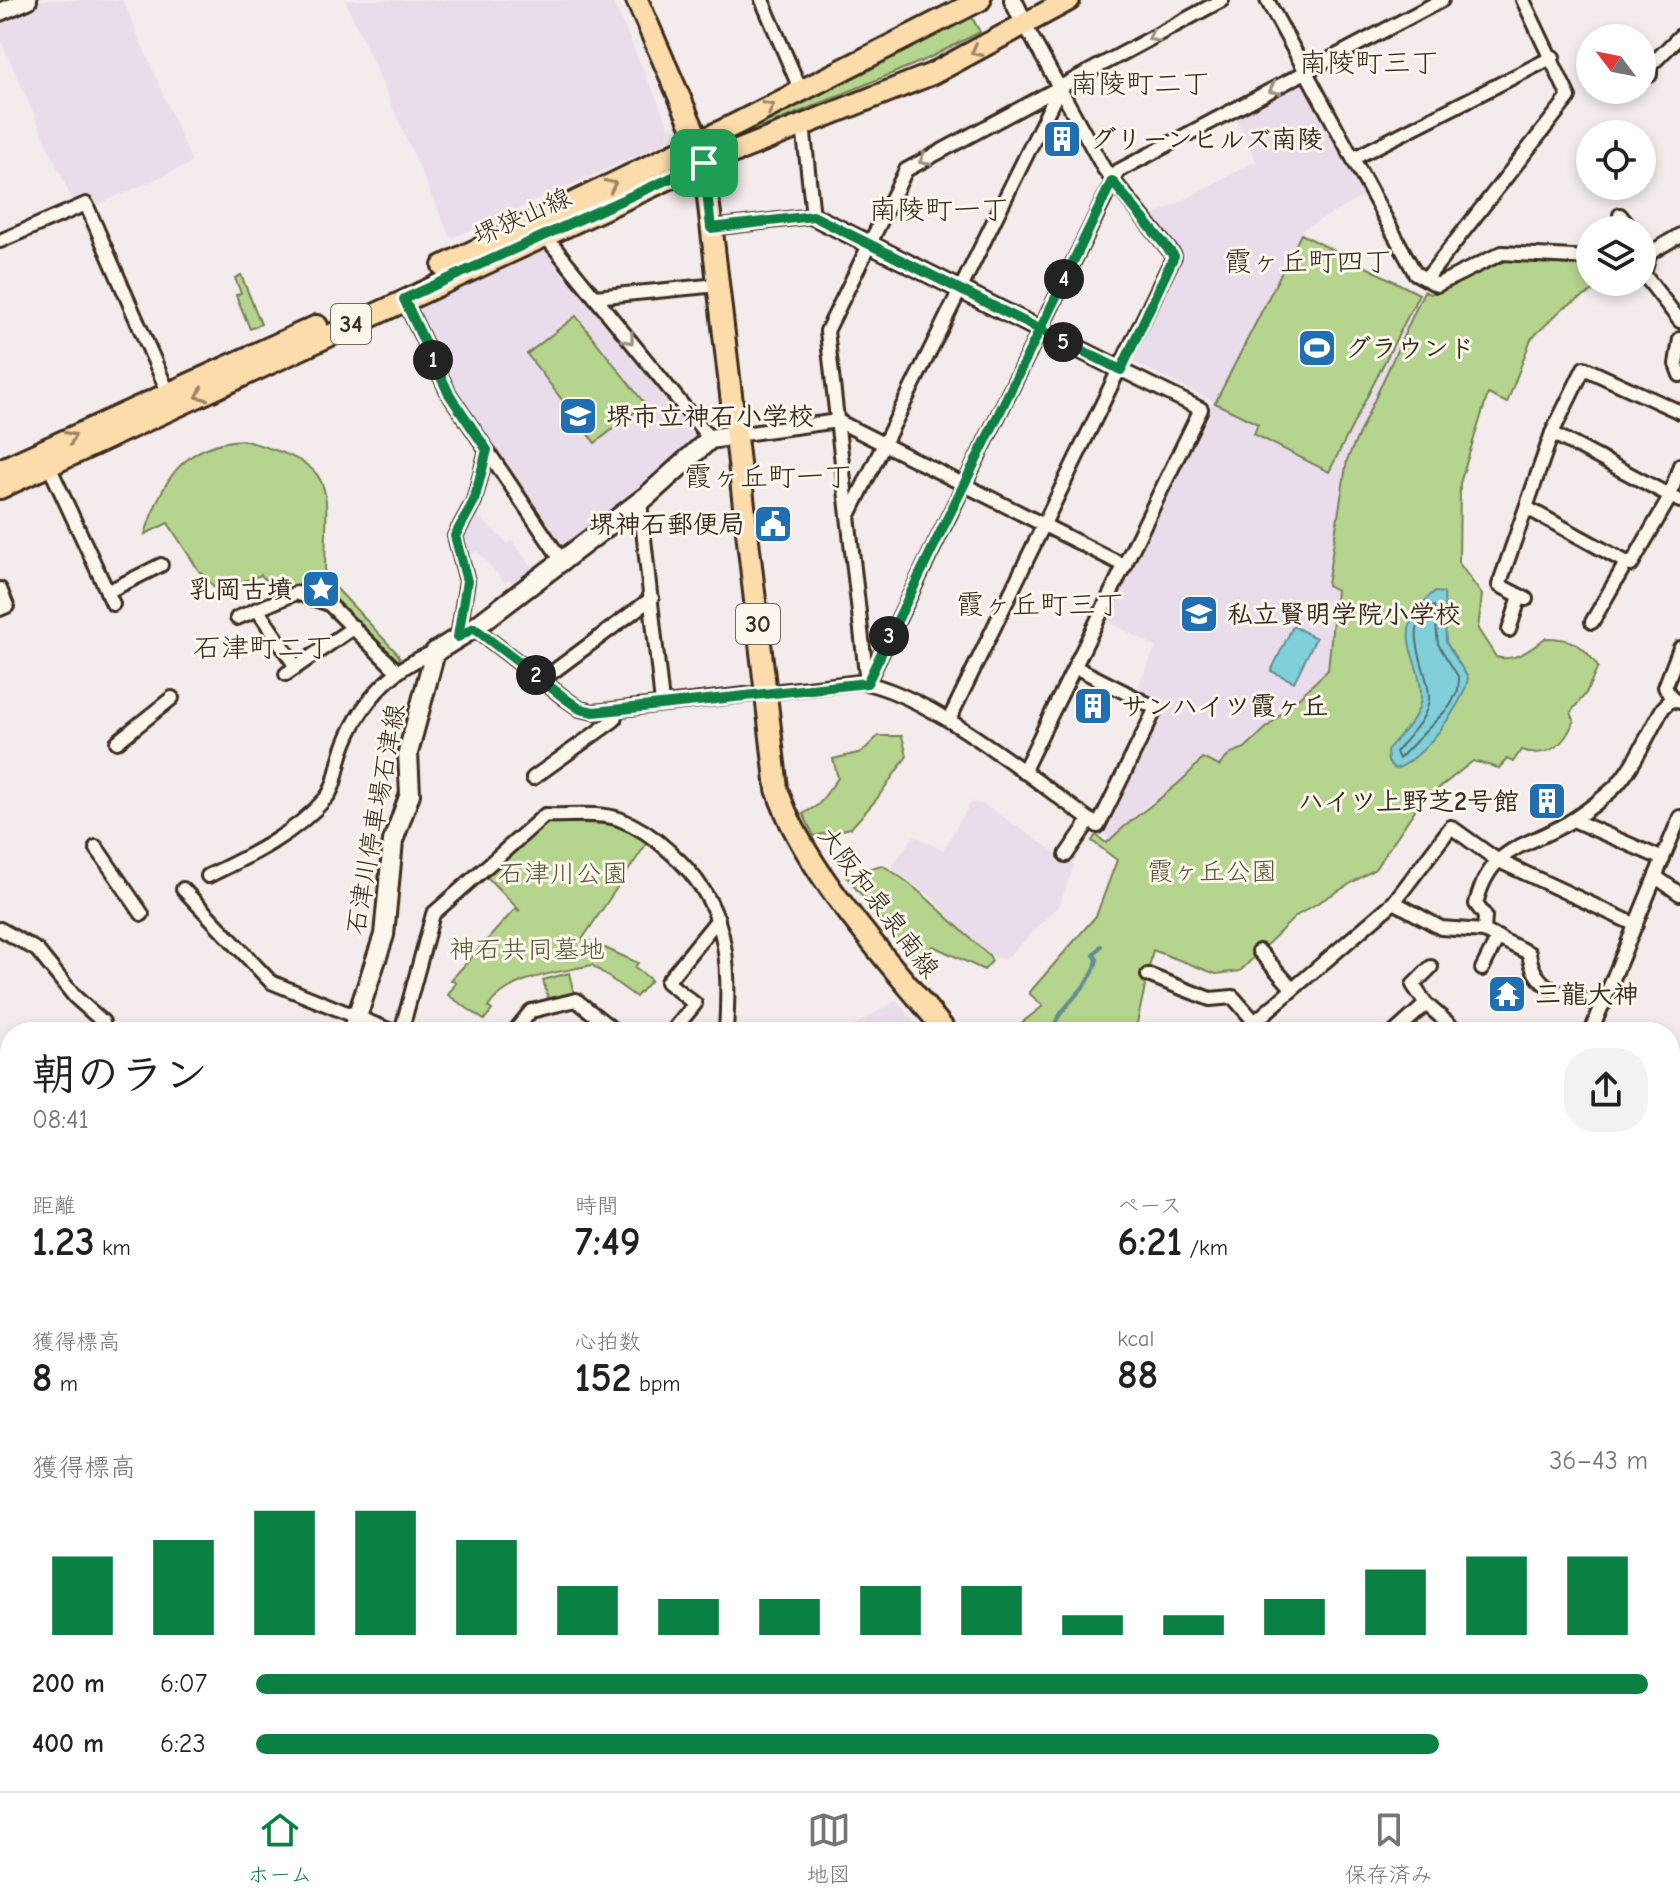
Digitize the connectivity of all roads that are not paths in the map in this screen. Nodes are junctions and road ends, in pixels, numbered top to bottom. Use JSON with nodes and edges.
{"nodes":[{"id":1,"x":28,"y":0,"type":"edge"},
{"id":2,"x":637,"y":0,"type":"edge"},
{"id":3,"x":762,"y":0,"type":"edge"},
{"id":4,"x":980,"y":0,"type":"edge"},
{"id":5,"x":1013,"y":0,"type":"edge"},
{"id":6,"x":1069,"y":0,"type":"edge"},
{"id":7,"x":1222,"y":0,"type":"edge"},
{"id":8,"x":1267,"y":0,"type":"edge"},
{"id":9,"x":1442,"y":0,"type":"edge"},
{"id":10,"x":1523,"y":0,"type":"edge"},
{"id":11,"x":0,"y":12,"type":"edge"},
{"id":12,"x":1025,"y":25,"type":"junction"},
{"id":13,"x":1680,"y":36,"type":"edge"},
{"id":14,"x":1553,"y":57,"type":"junction"},
{"id":15,"x":1656,"y":60,"type":"edge"},
{"id":16,"x":1307,"y":72,"type":"junction"},
{"id":17,"x":1060,"y":87,"type":"junction"},
{"id":18,"x":801,"y":91,"type":"junction"},
{"id":19,"x":803,"y":125,"type":"junction"},
{"id":20,"x":699,"y":142,"type":"junction"},
{"id":21,"x":1354,"y":158,"type":"junction"},
{"id":22,"x":704,"y":163,"type":"junction"},
{"id":23,"x":1112,"y":181,"type":"junction"},
{"id":24,"x":813,"y":216,"type":"junction"},
{"id":25,"x":711,"y":228,"type":"junction"},
{"id":26,"x":547,"y":233,"type":"junction"},
{"id":27,"x":1680,"y":235,"type":"edge"},
{"id":28,"x":0,"y":241,"type":"edge"},
{"id":29,"x":870,"y":244,"type":"junction"},
{"id":30,"x":1656,"y":244,"type":"edge"},
{"id":31,"x":1576,"y":257,"type":"edge"},
{"id":32,"x":1426,"y":279,"type":"junction"},
{"id":33,"x":718,"y":285,"type":"junction"},
{"id":34,"x":1656,"y":289,"type":"edge"},
{"id":35,"x":961,"y":291,"type":"junction"},
{"id":36,"x":595,"y":297,"type":"junction"},
{"id":37,"x":404,"y":299,"type":"junction"},
{"id":38,"x":1680,"y":321,"type":"edge"},
{"id":39,"x":1039,"y":329,"type":"junction"},
{"id":40,"x":1680,"y":339,"type":"edge"},
{"id":41,"x":1121,"y":370,"type":"junction"},
{"id":42,"x":1680,"y":375,"type":"edge"},
{"id":43,"x":168,"y":392,"type":"junction"},
{"id":44,"x":1680,"y":412,"type":"edge"},
{"id":45,"x":838,"y":421,"type":"junction"},
{"id":46,"x":1552,"y":433,"type":"junction"},
{"id":47,"x":736,"y":435,"type":"junction"},
{"id":48,"x":710,"y":439,"type":"junction"},
{"id":49,"x":885,"y":445,"type":"junction"},
{"id":50,"x":487,"y":450,"type":"junction"},
{"id":51,"x":1680,"y":465,"type":"edge"},
{"id":52,"x":49,"y":466,"type":"junction"},
{"id":53,"x":0,"y":470,"type":"edge"},
{"id":54,"x":962,"y":484,"type":"junction"},
{"id":55,"x":0,"y":488,"type":"edge"},
{"id":56,"x":1674,"y":500,"type":"edge"},
{"id":57,"x":640,"y":502,"type":"junction"},
{"id":58,"x":1527,"y":508,"type":"junction"},
{"id":59,"x":848,"y":516,"type":"junction"},
{"id":60,"x":1044,"y":526,"type":"junction"},
{"id":61,"x":562,"y":561,"type":"junction"},
{"id":62,"x":1626,"y":563,"type":"junction"},
{"id":63,"x":161,"y":565,"type":"dead end"},
{"id":64,"x":1125,"y":566,"type":"junction"},
{"id":65,"x":0,"y":589,"type":"edge"},
{"id":66,"x":652,"y":598,"type":"junction"},
{"id":67,"x":0,"y":609,"type":"edge"},
{"id":68,"x":257,"y":609,"type":"junction"},
{"id":69,"x":237,"y":618,"type":"dead end"},
{"id":70,"x":1592,"y":622,"type":"dead end"},
{"id":71,"x":354,"y":627,"type":"junction"},
{"id":72,"x":1509,"y":630,"type":"dead end"},
{"id":73,"x":466,"y":632,"type":"junction"},
{"id":74,"x":1680,"y":648,"type":"edge"},
{"id":75,"x":435,"y":652,"type":"junction"},
{"id":76,"x":1075,"y":667,"type":"junction"},
{"id":77,"x":397,"y":671,"type":"junction"},
{"id":78,"x":542,"y":680,"type":"junction"},
{"id":79,"x":867,"y":683,"type":"junction"},
{"id":80,"x":766,"y":693,"type":"junction"},
{"id":81,"x":172,"y":698,"type":"dead end"},
{"id":82,"x":1676,"y":701,"type":"edge"},
{"id":83,"x":662,"y":703,"type":"junction"},
{"id":84,"x":616,"y":711,"type":"junction"},
{"id":85,"x":949,"y":720,"type":"junction"},
{"id":86,"x":117,"y":742,"type":"dead end"},
{"id":87,"x":1023,"y":772,"type":"junction"},
{"id":88,"x":533,"y":778,"type":"dead end"},
{"id":89,"x":1680,"y":817,"type":"edge"},
{"id":90,"x":1090,"y":820,"type":"junction"},
{"id":91,"x":1573,"y":820,"type":"junction"},
{"id":92,"x":96,"y":847,"type":"dead end"},
{"id":93,"x":1066,"y":855,"type":"dead end"},
{"id":94,"x":1663,"y":859,"type":"junction"},
{"id":95,"x":1497,"y":860,"type":"junction"},
{"id":96,"x":208,"y":876,"type":"dead end"},
{"id":97,"x":1656,"y":877,"type":"junction"},
{"id":98,"x":183,"y":889,"type":"dead end"},
{"id":99,"x":1680,"y":894,"type":"edge"},
{"id":100,"x":1394,"y":902,"type":"junction"},
{"id":101,"x":142,"y":914,"type":"dead end"},
{"id":102,"x":718,"y":919,"type":"junction"},
{"id":103,"x":1636,"y":925,"type":"junction"},
{"id":104,"x":0,"y":929,"type":"edge"},
{"id":105,"x":1484,"y":931,"type":"junction"},
{"id":106,"x":1498,"y":937,"type":"junction"},
{"id":107,"x":11,"y":938,"type":"junction"},
{"id":108,"x":0,"y":950,"type":"edge"},
{"id":109,"x":1259,"y":951,"type":"dead end"},
{"id":110,"x":1431,"y":967,"type":"dead end"},
{"id":111,"x":1482,"y":969,"type":"dead end"},
{"id":112,"x":1148,"y":975,"type":"dead end"},
{"id":113,"x":1292,"y":988,"type":"junction"},
{"id":114,"x":1426,"y":1004,"type":"junction"},
{"id":115,"x":1604,"y":1004,"type":"junction"},
{"id":116,"x":1254,"y":1021,"type":"joint"},
{"id":117,"x":103,"y":1022,"type":"dead end"},
{"id":118,"x":349,"y":1022,"type":"edge"},
{"id":119,"x":356,"y":1022,"type":"edge"},
{"id":120,"x":404,"y":1022,"type":"edge"},
{"id":121,"x":523,"y":1022,"type":"edge"},
{"id":122,"x":604,"y":1022,"type":"edge"},
{"id":123,"x":680,"y":1022,"type":"edge"},
{"id":124,"x":727,"y":1022,"type":"edge"},
{"id":125,"x":938,"y":1022,"type":"edge"},
{"id":126,"x":1406,"y":1022,"type":"edge"},
{"id":127,"x":1447,"y":1022,"type":"edge"},
{"id":128,"x":1596,"y":1022,"type":"edge"}],
"edges":[{"from":1,"to":11,"type":"street"},
{"from":2,"to":20,"type":"main road","name":"大阪和泉泉南線","number":"30"},
{"from":3,"to":18,"type":"street"},
{"from":4,"to":18,"type":"main road","name":"堺狭山線","number":"34"},
{"from":5,"to":12,"type":"street"},
{"from":6,"to":12,"type":"main road","name":"堺狭山線","number":"34"},
{"from":7,"to":17,"type":"street","one_way":true},
{"from":8,"to":16,"type":"street"},
{"from":9,"to":16,"type":"street"},
{"from":10,"to":14,"type":"street"},
{"from":12,"to":17,"type":"street"},
{"from":12,"to":19,"type":"main road","name":"堺狭山線","number":"34","one_way":true},
{"from":13,"to":15,"type":"street"},
{"from":14,"to":21,"type":"street"},
{"from":14,"to":32,"type":"street"},
{"from":16,"to":21,"type":"street"},
{"from":16,"to":23,"type":"street","one_way":true},
{"from":17,"to":23,"type":"street"},
{"from":17,"to":29,"type":"street","one_way":true},
{"from":17,"to":35,"type":"street"},
{"from":20,"to":18,"type":"main road","name":"堺狭山線","number":"34","one_way":true},
{"from":19,"to":22,"type":"main road","name":"堺狭山線","number":"34"},
{"from":19,"to":24,"type":"street"},
{"from":20,"to":22,"type":"main road","name":"大阪和泉泉南線","number":"30"},
{"from":43,"to":20,"type":"main road","name":"堺狭山線","number":"34","one_way":true},
{"from":21,"to":32,"type":"street"},
{"from":22,"to":25,"type":"main road","name":"大阪和泉泉南線","number":"30"},
{"from":22,"to":26,"type":"main road","name":"堺狭山線","number":"34"},
{"from":23,"to":39,"type":"street"},
{"from":23,"to":41,"type":"street"},
{"from":24,"to":25,"type":"street"},
{"from":24,"to":29,"type":"street"},
{"from":25,"to":33,"type":"main road","name":"大阪和泉泉南線","number":"30"},
{"from":26,"to":36,"type":"street"},
{"from":26,"to":37,"type":"main road","name":"堺狭山線","number":"34"},
{"from":27,"to":30,"type":"street"},
{"from":28,"to":43,"type":"street"},
{"from":29,"to":35,"type":"street"},
{"from":29,"to":45,"type":"street"},
{"from":31,"to":32,"type":"street"},
{"from":33,"to":36,"type":"street"},
{"from":33,"to":47,"type":"main road","name":"大阪和泉泉南線","number":"30"},
{"from":34,"to":38,"type":"street"},
{"from":35,"to":39,"type":"street"},
{"from":35,"to":49,"type":"street"},
{"from":36,"to":48,"type":"street","one_way":true},
{"from":37,"to":50,"type":"street"},
{"from":37,"to":52,"type":"main road","name":"堺狭山線","number":"34","one_way":true},
{"from":39,"to":41,"type":"street"},
{"from":39,"to":54,"type":"street"},
{"from":40,"to":42,"type":"street"},
{"from":41,"to":60,"type":"street"},
{"from":41,"to":64,"type":"street"},
{"from":53,"to":43,"type":"main road","name":"堺狭山線","number":"34","one_way":true},
{"from":44,"to":46,"type":"street"},
{"from":45,"to":47,"type":"street"},
{"from":45,"to":49,"type":"street"},
{"from":45,"to":59,"type":"street"},
{"from":46,"to":56,"type":"street"},
{"from":46,"to":58,"type":"street"},
{"from":47,"to":48,"type":"main road"},
{"from":47,"to":80,"type":"main road","name":"大阪和泉泉南線","number":"30"},
{"from":48,"to":57,"type":"main road"},
{"from":49,"to":54,"type":"street"},
{"from":49,"to":59,"type":"street"},
{"from":50,"to":61,"type":"street"},
{"from":50,"to":73,"type":"street"},
{"from":51,"to":56,"type":"street"},
{"from":52,"to":55,"type":"main road","name":"堺狭山線","number":"34"},
{"from":52,"to":63,"type":"street"},
{"from":54,"to":60,"type":"street"},
{"from":54,"to":79,"type":"street"},
{"from":56,"to":62,"type":"street"},
{"from":57,"to":61,"type":"main road"},
{"from":57,"to":66,"type":"street"},
{"from":58,"to":62,"type":"street"},
{"from":58,"to":72,"type":"street"},
{"from":59,"to":79,"type":"street"},
{"from":60,"to":64,"type":"street"},
{"from":60,"to":85,"type":"street"},
{"from":61,"to":73,"type":"main road"},
{"from":62,"to":70,"type":"street"},
{"from":64,"to":76,"type":"street"},
{"from":65,"to":67,"type":"street"},
{"from":66,"to":78,"type":"street"},
{"from":66,"to":83,"type":"street"},
{"from":68,"to":69,"type":"street"},
{"from":68,"to":71,"type":"street"},
{"from":68,"to":71,"type":"street"},
{"from":71,"to":77,"type":"street"},
{"from":73,"to":75,"type":"main road"},
{"from":73,"to":78,"type":"street"},
{"from":74,"to":82,"type":"street"},
{"from":75,"to":77,"type":"street"},
{"from":75,"to":119,"type":"main road","name":"石津川停車場石津線"},
{"from":76,"to":87,"type":"street"},
{"from":76,"to":90,"type":"street"},
{"from":77,"to":96,"type":"street"},
{"from":78,"to":84,"type":"street"},
{"from":79,"to":80,"type":"street"},
{"from":79,"to":85,"type":"street"},
{"from":80,"to":83,"type":"street"},
{"from":80,"to":125,"type":"main road","name":"大阪和泉泉南線","number":"30"},
{"from":81,"to":86,"type":"street"},
{"from":82,"to":91,"type":"street"},
{"from":83,"to":84,"type":"street"},
{"from":84,"to":88,"type":"street"},
{"from":85,"to":87,"type":"street"},
{"from":87,"to":90,"type":"street"},
{"from":89,"to":94,"type":"street"},
{"from":90,"to":93,"type":"street"},
{"from":91,"to":94,"type":"street"},
{"from":91,"to":95,"type":"street"},
{"from":92,"to":101,"type":"street"},
{"from":94,"to":97,"type":"street"},
{"from":95,"to":100,"type":"street"},
{"from":95,"to":103,"type":"street"},
{"from":95,"to":105,"type":"street"},
{"from":97,"to":99,"type":"street"},
{"from":97,"to":103,"type":"street"},
{"from":98,"to":118,"type":"street"},
{"from":100,"to":105,"type":"street"},
{"from":100,"to":113,"type":"street"},
{"from":102,"to":120,"type":"street"},
{"from":102,"to":123,"type":"street"},
{"from":102,"to":124,"type":"street"},
{"from":103,"to":115,"type":"street"},
{"from":104,"to":107,"type":"street"},
{"from":105,"to":106,"type":"street"},
{"from":106,"to":111,"type":"street"},
{"from":106,"to":115,"type":"street"},
{"from":107,"to":108,"type":"street"},
{"from":107,"to":117,"type":"street"},
{"from":109,"to":113,"type":"street"},
{"from":110,"to":114,"type":"street"},
{"from":112,"to":116,"type":"street"},
{"from":113,"to":116,"type":"street"},
{"from":114,"to":126,"type":"street"},
{"from":114,"to":127,"type":"street"},
{"from":115,"to":128,"type":"street"},
{"from":121,"to":122,"type":"street"}]}
